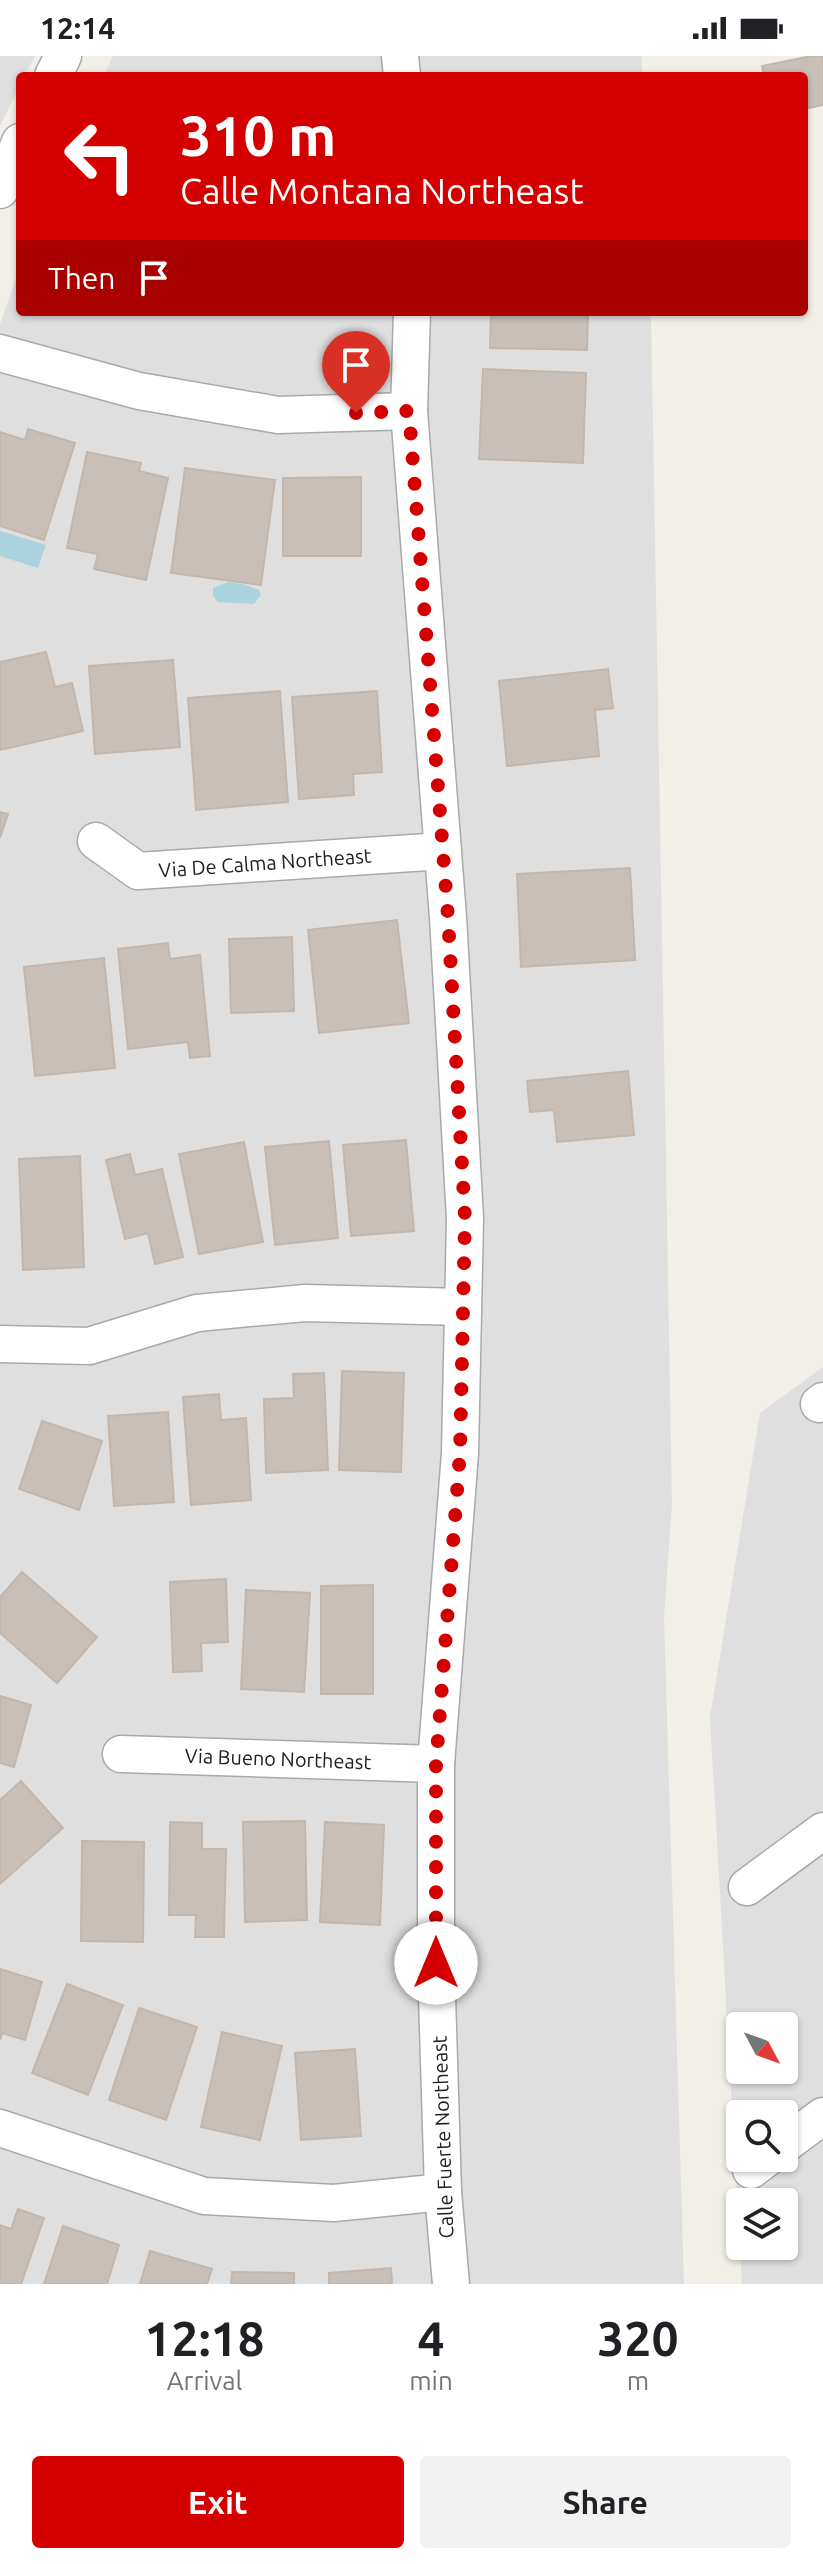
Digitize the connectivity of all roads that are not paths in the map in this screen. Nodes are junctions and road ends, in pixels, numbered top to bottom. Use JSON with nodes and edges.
{"nodes":[{"id":1,"x":16,"y":152,"type":"edge"},
{"id":2,"x":0,"y":190,"type":"edge"},
{"id":3,"x":412,"y":316,"type":"edge"},
{"id":4,"x":0,"y":353,"type":"edge"},
{"id":5,"x":409,"y":411,"type":"junction"},
{"id":6,"x":96,"y":841,"type":"dead end"},
{"id":7,"x":443,"y":851,"type":"junction"},
{"id":8,"x":463,"y":1307,"type":"junction"},
{"id":9,"x":0,"y":1344,"type":"edge"},
{"id":10,"x":121,"y":1754,"type":"dead end"},
{"id":11,"x":436,"y":1764,"type":"junction"},
{"id":12,"x":823,"y":1831,"type":"edge"},
{"id":13,"x":747,"y":1887,"type":"dead end"},
{"id":14,"x":823,"y":2116,"type":"edge"},
{"id":15,"x":0,"y":2128,"type":"edge"},
{"id":16,"x":798,"y":2135,"type":"edge"},
{"id":17,"x":443,"y":2192,"type":"junction"},
{"id":18,"x":451,"y":2284,"type":"edge"}],
"edges":[{"from":1,"to":2,"type":"street"},
{"from":3,"to":5,"type":"street","name":"Calle Fuerte Northeast"},
{"from":4,"to":5,"type":"street"},
{"from":5,"to":7,"type":"street","name":"Calle Fuerte Northeast"},
{"from":6,"to":7,"type":"street","name":"Via De Calma Northeast"},
{"from":7,"to":8,"type":"street","name":"Calle Fuerte Northeast"},
{"from":8,"to":9,"type":"street"},
{"from":8,"to":11,"type":"street","name":"Calle Fuerte Northeast"},
{"from":10,"to":11,"type":"street","name":"Via Bueno Northeast"},
{"from":11,"to":17,"type":"street","name":"Calle Fuerte Northeast"},
{"from":12,"to":13,"type":"street"},
{"from":14,"to":16,"type":"street"},
{"from":15,"to":17,"type":"street"},
{"from":17,"to":18,"type":"street","name":"Calle Fuerte Northeast"}]}
